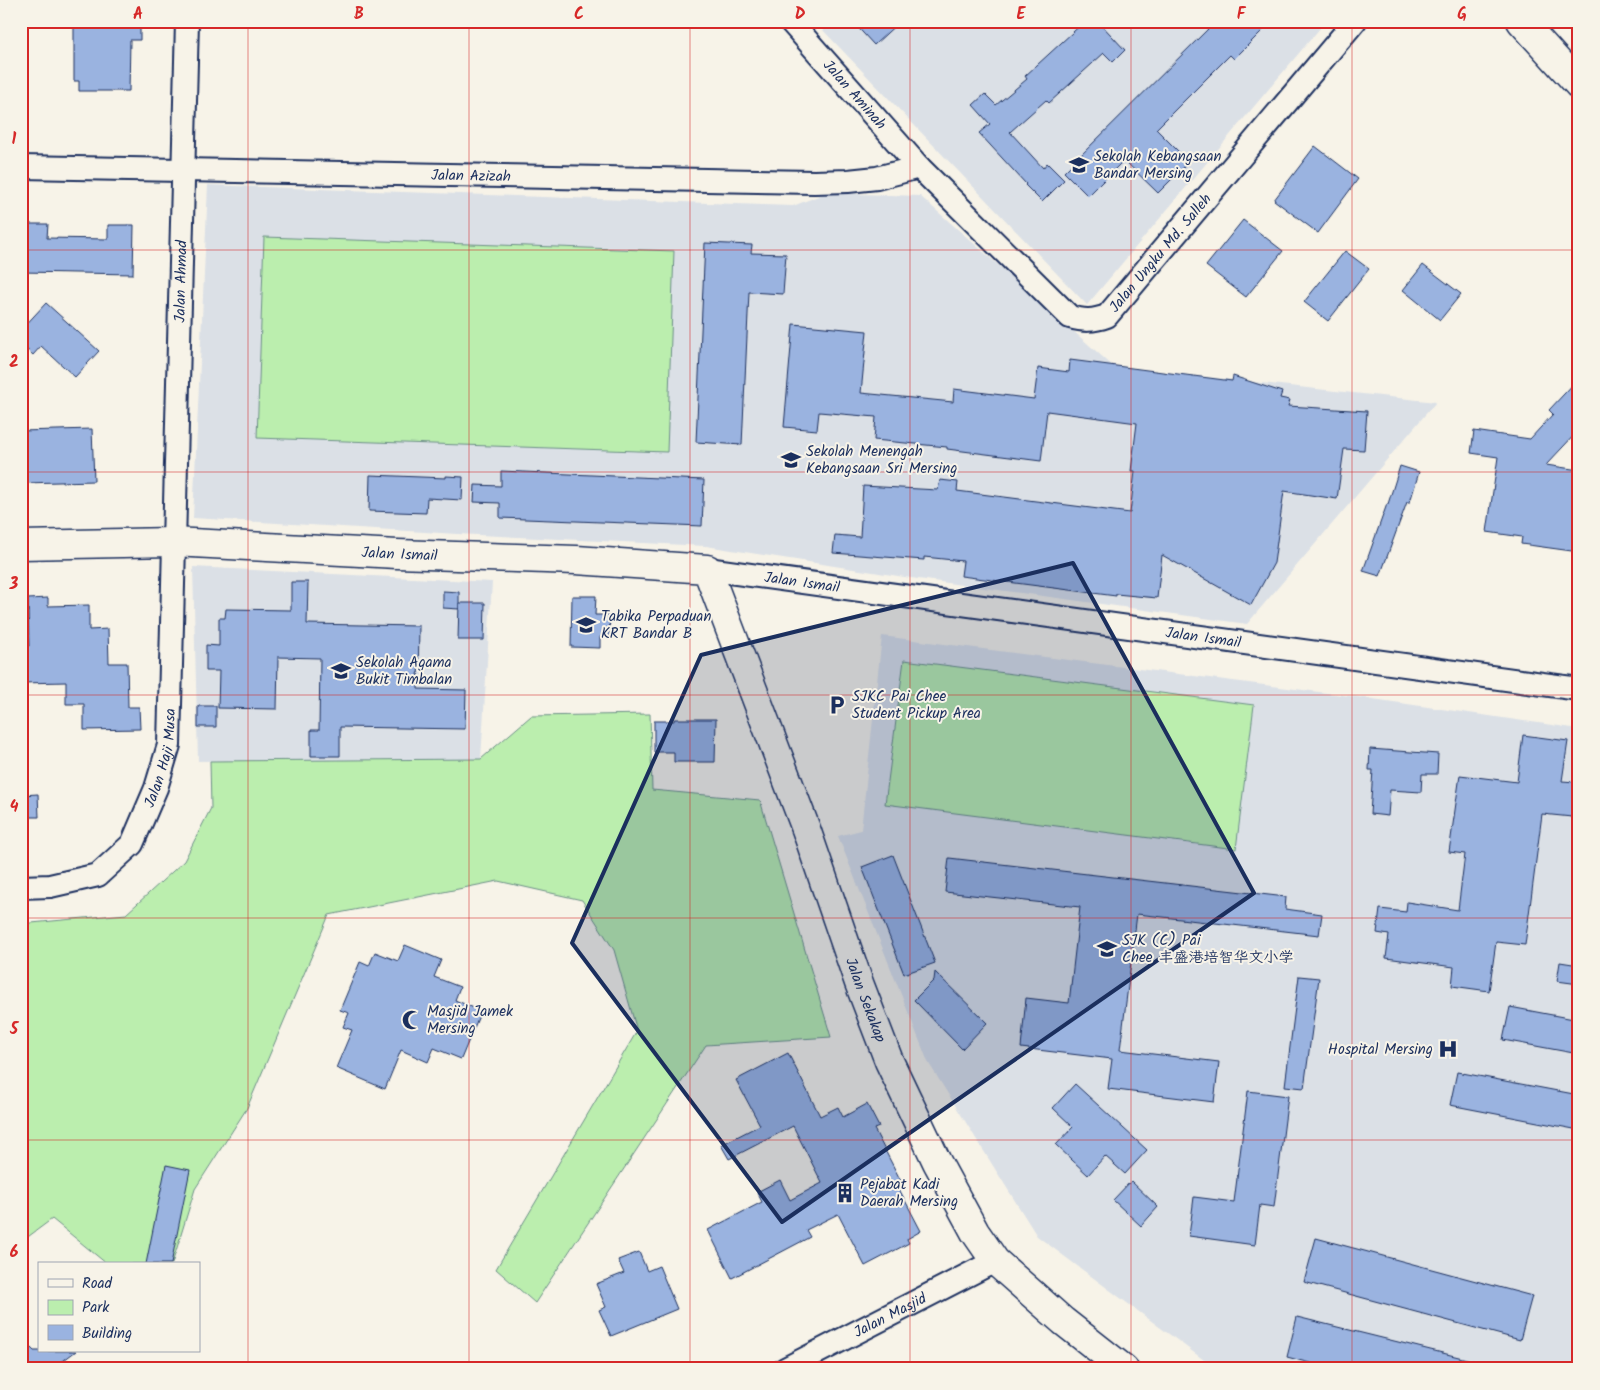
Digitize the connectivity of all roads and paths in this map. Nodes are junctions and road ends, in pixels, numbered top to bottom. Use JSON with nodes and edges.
{"nodes":[{"id":1,"x":187,"y":21,"type":"edge"},
{"id":2,"x":790,"y":21,"type":"edge"},
{"id":3,"x":1355,"y":21,"type":"edge"},
{"id":4,"x":1521,"y":21,"type":"edge"},
{"id":5,"x":1579,"y":86,"type":"edge"},
{"id":6,"x":919,"y":167,"type":"junction"},
{"id":7,"x":21,"y":168,"type":"edge"},
{"id":8,"x":183,"y":170,"type":"junction"},
{"id":9,"x":173,"y":542,"type":"junction"},
{"id":10,"x":21,"y":545,"type":"edge"},
{"id":11,"x":707,"y":569,"type":"junction"},
{"id":12,"x":1579,"y":689,"type":"edge"},
{"id":13,"x":21,"y":887,"type":"edge"},
{"id":14,"x":995,"y":1261,"type":"junction"},
{"id":15,"x":785,"y":1369,"type":"edge"},
{"id":16,"x":1124,"y":1369,"type":"edge"}],
"edges":[{"from":1,"to":8,"type":"street","name":"Jalan Ahmad"},
{"from":2,"to":6,"type":"street","name":"Jalan Aminah"},
{"from":3,"to":6,"type":"street","name":"Jalan Ungku Md. Salleh"},
{"from":4,"to":5,"type":"street"},
{"from":6,"to":8,"type":"street","name":"Jalan Azizah"},
{"from":7,"to":8,"type":"street","name":"Jalan Azizah"},
{"from":8,"to":9,"type":"street","name":"Jalan Ahmad"},
{"from":9,"to":10,"type":"street","name":"Jalan Ismail"},
{"from":9,"to":11,"type":"street","name":"Jalan Ismail"},
{"from":9,"to":13,"type":"street","name":"Jalan Haji Musa"},
{"from":11,"to":12,"type":"street","name":"Jalan Ismail"},
{"from":11,"to":14,"type":"street","name":"Jalan Sekakap"},
{"from":14,"to":15,"type":"street","name":"Jalan Masjid"},
{"from":14,"to":16,"type":"street","name":"Jalan Sekakap"}]}
